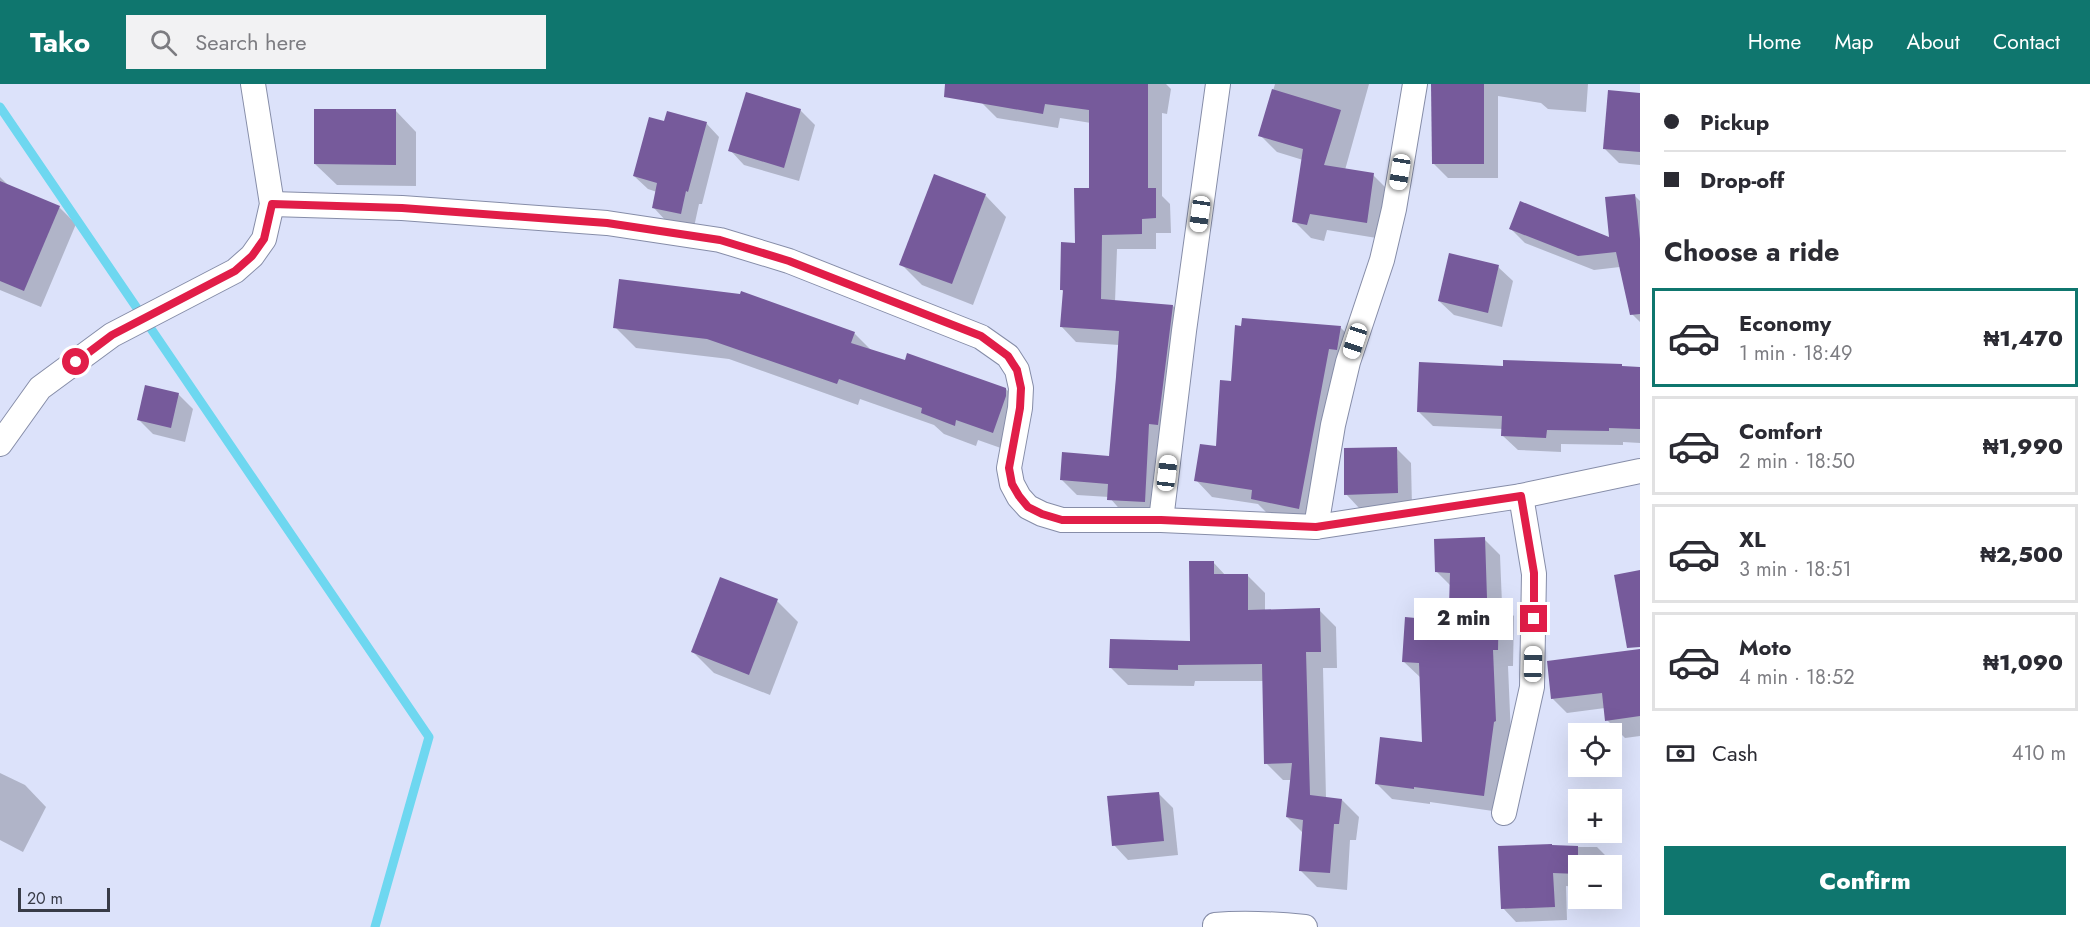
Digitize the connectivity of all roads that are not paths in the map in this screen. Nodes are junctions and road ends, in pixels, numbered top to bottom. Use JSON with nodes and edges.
{"nodes":[{"id":1,"x":253,"y":84,"type":"edge"},
{"id":2,"x":1218,"y":84,"type":"edge"},
{"id":3,"x":1415,"y":84,"type":"edge"},
{"id":4,"x":272,"y":204,"type":"junction"},
{"id":5,"x":0,"y":444,"type":"edge"},
{"id":6,"x":1640,"y":471,"type":"edge"},
{"id":7,"x":1521,"y":496,"type":"junction"},
{"id":8,"x":1161,"y":520,"type":"junction"},
{"id":9,"x":1316,"y":527,"type":"junction"},
{"id":10,"x":1504,"y":813,"type":"dead end"},
{"id":11,"x":1215,"y":927,"type":"edge"},
{"id":12,"x":1305,"y":927,"type":"edge"}],
"edges":[{"from":1,"to":4,"type":"street"},
{"from":2,"to":8,"type":"street"},
{"from":3,"to":9,"type":"street"},
{"from":4,"to":5,"type":"street"},
{"from":4,"to":8,"type":"street"},
{"from":6,"to":7,"type":"street"},
{"from":7,"to":9,"type":"street"},
{"from":7,"to":10,"type":"street"},
{"from":8,"to":9,"type":"street"},
{"from":11,"to":12,"type":"street"}]}
